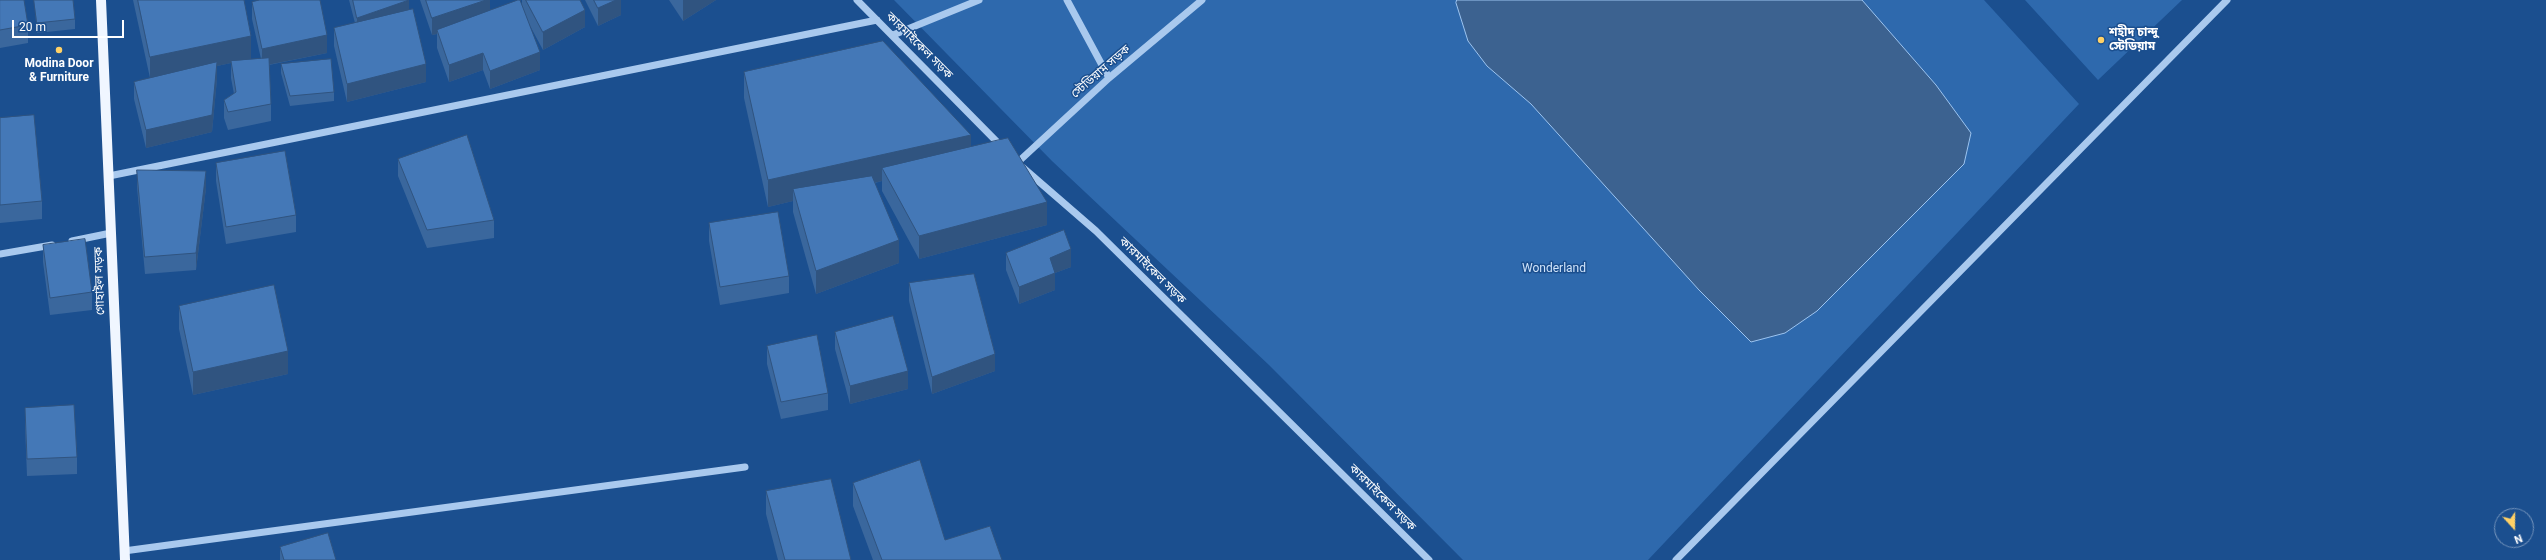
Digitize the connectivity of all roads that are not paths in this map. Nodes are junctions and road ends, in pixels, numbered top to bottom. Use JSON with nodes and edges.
{"nodes":[{"id":1,"x":101,"y":0,"type":"edge"},
{"id":2,"x":857,"y":0,"type":"edge"},
{"id":3,"x":979,"y":0,"type":"edge"},
{"id":4,"x":1067,"y":0,"type":"edge"},
{"id":5,"x":1202,"y":0,"type":"edge"},
{"id":6,"x":2227,"y":0,"type":"edge"},
{"id":7,"x":877,"y":20,"type":"junction"},
{"id":8,"x":893,"y":35,"type":"junction"},
{"id":9,"x":1109,"y":78,"type":"junction"},
{"id":10,"x":1012,"y":157,"type":"junction"},
{"id":11,"x":109,"y":176,"type":"junction"},
{"id":12,"x":111,"y":233,"type":"junction"},
{"id":13,"x":0,"y":254,"type":"edge"},
{"id":14,"x":745,"y":467,"type":"dead end"},
{"id":15,"x":125,"y":556,"type":"edge"},
{"id":16,"x":1429,"y":560,"type":"edge"},
{"id":17,"x":1676,"y":560,"type":"edge"}],
"edges":[{"from":1,"to":11,"type":"main road","name":"গোহাইল সড়ক"},
{"from":2,"to":7,"type":"street","name":"কারমাইকেল সড়ক"},
{"from":3,"to":8,"type":"street"},
{"from":4,"to":9,"type":"street"},
{"from":5,"to":9,"type":"street","name":"স্টেডিয়াম সড়ক"},
{"from":6,"to":17,"type":"street"},
{"from":7,"to":8,"type":"street","name":"কারমাইকেল সড়ক"},
{"from":7,"to":11,"type":"street"},
{"from":8,"to":10,"type":"street","name":"কারমাইকেল সড়ক"},
{"from":9,"to":10,"type":"street","name":"স্টেডিয়াম সড়ক"},
{"from":10,"to":16,"type":"street","name":"কারমাইকেল সড়ক"},
{"from":11,"to":12,"type":"main road","name":"গোহাইল সড়ক"},
{"from":12,"to":13,"type":"street"},
{"from":12,"to":15,"type":"main road","name":"গোহাইল সড়ক"},
{"from":14,"to":15,"type":"street"}]}
